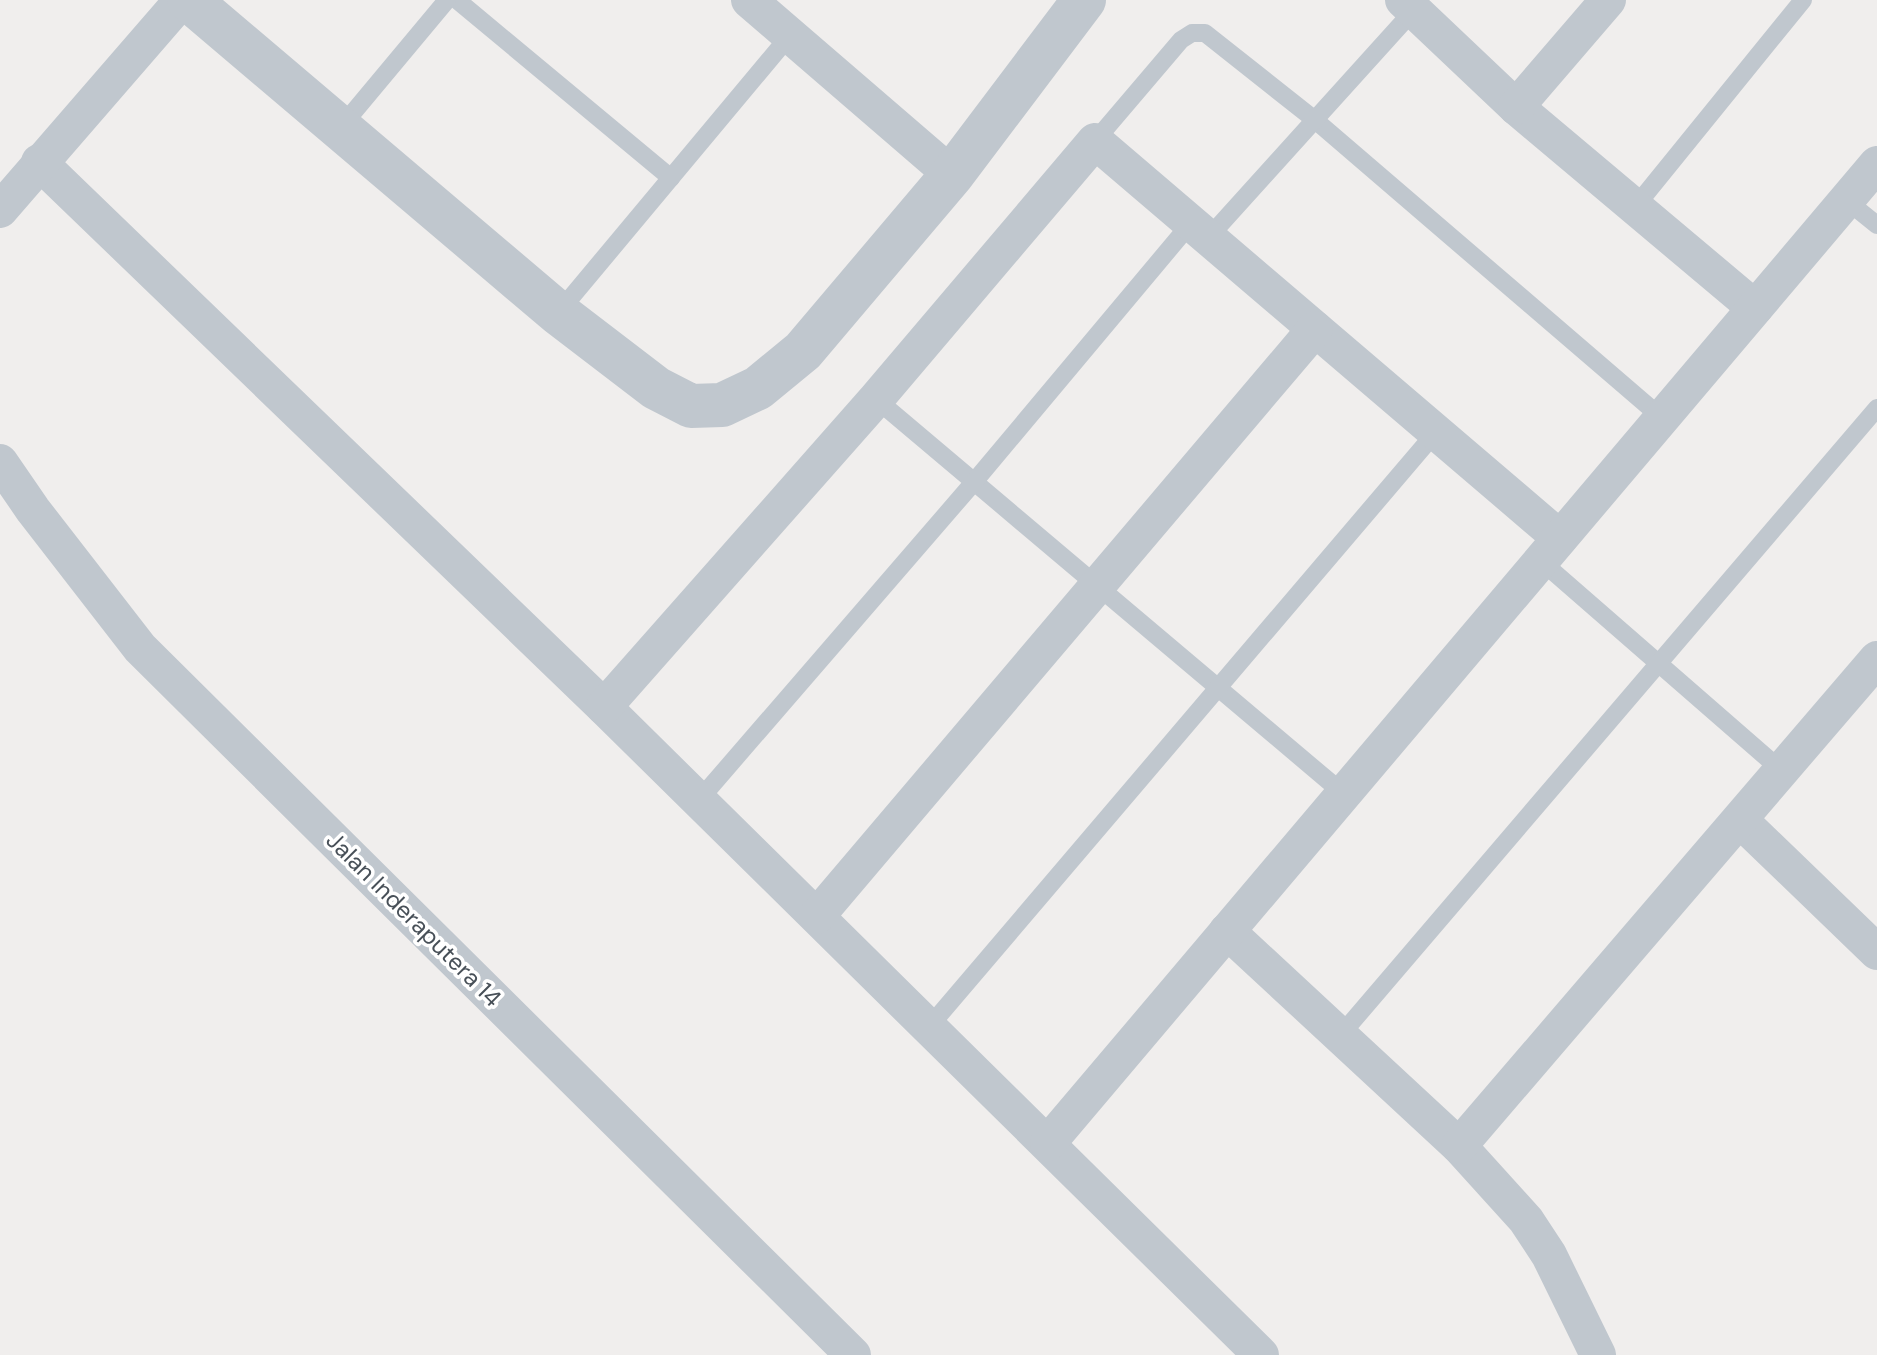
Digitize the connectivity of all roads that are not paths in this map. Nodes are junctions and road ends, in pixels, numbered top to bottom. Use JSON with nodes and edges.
{"nodes":[{"id":1,"x":182,"y":0,"type":"edge"},
{"id":2,"x":189,"y":0,"type":"edge"},
{"id":3,"x":447,"y":0,"type":"edge"},
{"id":4,"x":457,"y":0,"type":"edge"},
{"id":5,"x":749,"y":0,"type":"edge"},
{"id":6,"x":1608,"y":0,"type":"edge"},
{"id":7,"x":1803,"y":0,"type":"edge"},
{"id":8,"x":1079,"y":2,"type":"edge"},
{"id":9,"x":1408,"y":5,"type":"edge"},
{"id":10,"x":791,"y":34,"type":"junction"},
{"id":11,"x":1516,"y":107,"type":"junction"},
{"id":12,"x":1315,"y":120,"type":"junction"},
{"id":13,"x":341,"y":127,"type":"junction"},
{"id":14,"x":1095,"y":141,"type":"junction"},
{"id":15,"x":39,"y":162,"type":"junction"},
{"id":16,"x":1877,"y":164,"type":"edge"},
{"id":17,"x":952,"y":175,"type":"junction"},
{"id":18,"x":671,"y":178,"type":"junction"},
{"id":19,"x":1846,"y":200,"type":"junction"},
{"id":20,"x":1635,"y":207,"type":"junction"},
{"id":21,"x":0,"y":210,"type":"edge"},
{"id":22,"x":1877,"y":225,"type":"edge"},
{"id":23,"x":1200,"y":230,"type":"junction"},
{"id":24,"x":1755,"y":308,"type":"junction"},
{"id":25,"x":558,"y":313,"type":"junction"},
{"id":26,"x":1315,"y":329,"type":"junction"},
{"id":27,"x":876,"y":399,"type":"junction"},
{"id":28,"x":1877,"y":408,"type":"edge"},
{"id":29,"x":1662,"y":418,"type":"junction"},
{"id":30,"x":1436,"y":432,"type":"junction"},
{"id":31,"x":0,"y":462,"type":"edge"},
{"id":32,"x":974,"y":482,"type":"junction"},
{"id":33,"x":1550,"y":550,"type":"junction"},
{"id":34,"x":1098,"y":586,"type":"junction"},
{"id":35,"x":1877,"y":659,"type":"edge"},
{"id":36,"x":1659,"y":663,"type":"junction"},
{"id":37,"x":1218,"y":688,"type":"junction"},
{"id":38,"x":604,"y":707,"type":"junction"},
{"id":39,"x":1781,"y":770,"type":"junction"},
{"id":40,"x":1344,"y":794,"type":"junction"},
{"id":41,"x":699,"y":800,"type":"junction"},
{"id":42,"x":1740,"y":820,"type":"junction"},
{"id":43,"x":817,"y":916,"type":"junction"},
{"id":44,"x":1227,"y":931,"type":"junction"},
{"id":45,"x":1877,"y":952,"type":"edge"},
{"id":46,"x":929,"y":1027,"type":"junction"},
{"id":47,"x":1339,"y":1037,"type":"junction"},
{"id":48,"x":1048,"y":1143,"type":"junction"},
{"id":49,"x":1459,"y":1146,"type":"junction"},
{"id":50,"x":853,"y":1355,"type":"edge"},
{"id":51,"x":1261,"y":1355,"type":"edge"},
{"id":52,"x":1598,"y":1355,"type":"edge"}],
"edges":[{"from":1,"to":15,"type":"street"},
{"from":2,"to":13,"type":"street"},
{"from":3,"to":13,"type":"lane"},
{"from":4,"to":18,"type":"lane"},
{"from":5,"to":10,"type":"street"},
{"from":6,"to":11,"type":"street"},
{"from":7,"to":20,"type":"lane"},
{"from":8,"to":17,"type":"street"},
{"from":9,"to":11,"type":"street"},
{"from":9,"to":12,"type":"lane"},
{"from":10,"to":17,"type":"street"},
{"from":10,"to":18,"type":"lane"},
{"from":11,"to":20,"type":"street"},
{"from":12,"to":14,"type":"lane"},
{"from":12,"to":23,"type":"lane"},
{"from":12,"to":29,"type":"lane"},
{"from":13,"to":25,"type":"street"},
{"from":14,"to":23,"type":"street"},
{"from":14,"to":27,"type":"street"},
{"from":15,"to":21,"type":"street"},
{"from":15,"to":38,"type":"street"},
{"from":16,"to":19,"type":"street"},
{"from":17,"to":25,"type":"street"},
{"from":18,"to":25,"type":"lane"},
{"from":19,"to":22,"type":"lane"},
{"from":19,"to":24,"type":"street"},
{"from":20,"to":24,"type":"street"},
{"from":23,"to":26,"type":"street"},
{"from":23,"to":32,"type":"lane"},
{"from":24,"to":29,"type":"street"},
{"from":26,"to":30,"type":"street"},
{"from":26,"to":34,"type":"street"},
{"from":27,"to":32,"type":"lane"},
{"from":27,"to":38,"type":"street"},
{"from":28,"to":36,"type":"lane"},
{"from":29,"to":33,"type":"street"},
{"from":30,"to":33,"type":"street"},
{"from":30,"to":37,"type":"lane"},
{"from":31,"to":50,"type":"street","name":"Jalan Inderaputera 14"},
{"from":32,"to":34,"type":"lane"},
{"from":32,"to":41,"type":"lane"},
{"from":33,"to":36,"type":"lane"},
{"from":33,"to":40,"type":"street"},
{"from":34,"to":37,"type":"lane"},
{"from":34,"to":43,"type":"street"},
{"from":35,"to":39,"type":"street"},
{"from":36,"to":39,"type":"lane"},
{"from":36,"to":47,"type":"lane"},
{"from":37,"to":40,"type":"lane"},
{"from":37,"to":46,"type":"lane"},
{"from":38,"to":41,"type":"street"},
{"from":39,"to":42,"type":"street"},
{"from":40,"to":44,"type":"street"},
{"from":41,"to":43,"type":"street"},
{"from":42,"to":45,"type":"street"},
{"from":42,"to":49,"type":"street"},
{"from":43,"to":46,"type":"street"},
{"from":44,"to":47,"type":"street"},
{"from":44,"to":48,"type":"street"},
{"from":46,"to":48,"type":"street"},
{"from":47,"to":49,"type":"street"},
{"from":48,"to":51,"type":"street"},
{"from":49,"to":52,"type":"street"}]}
